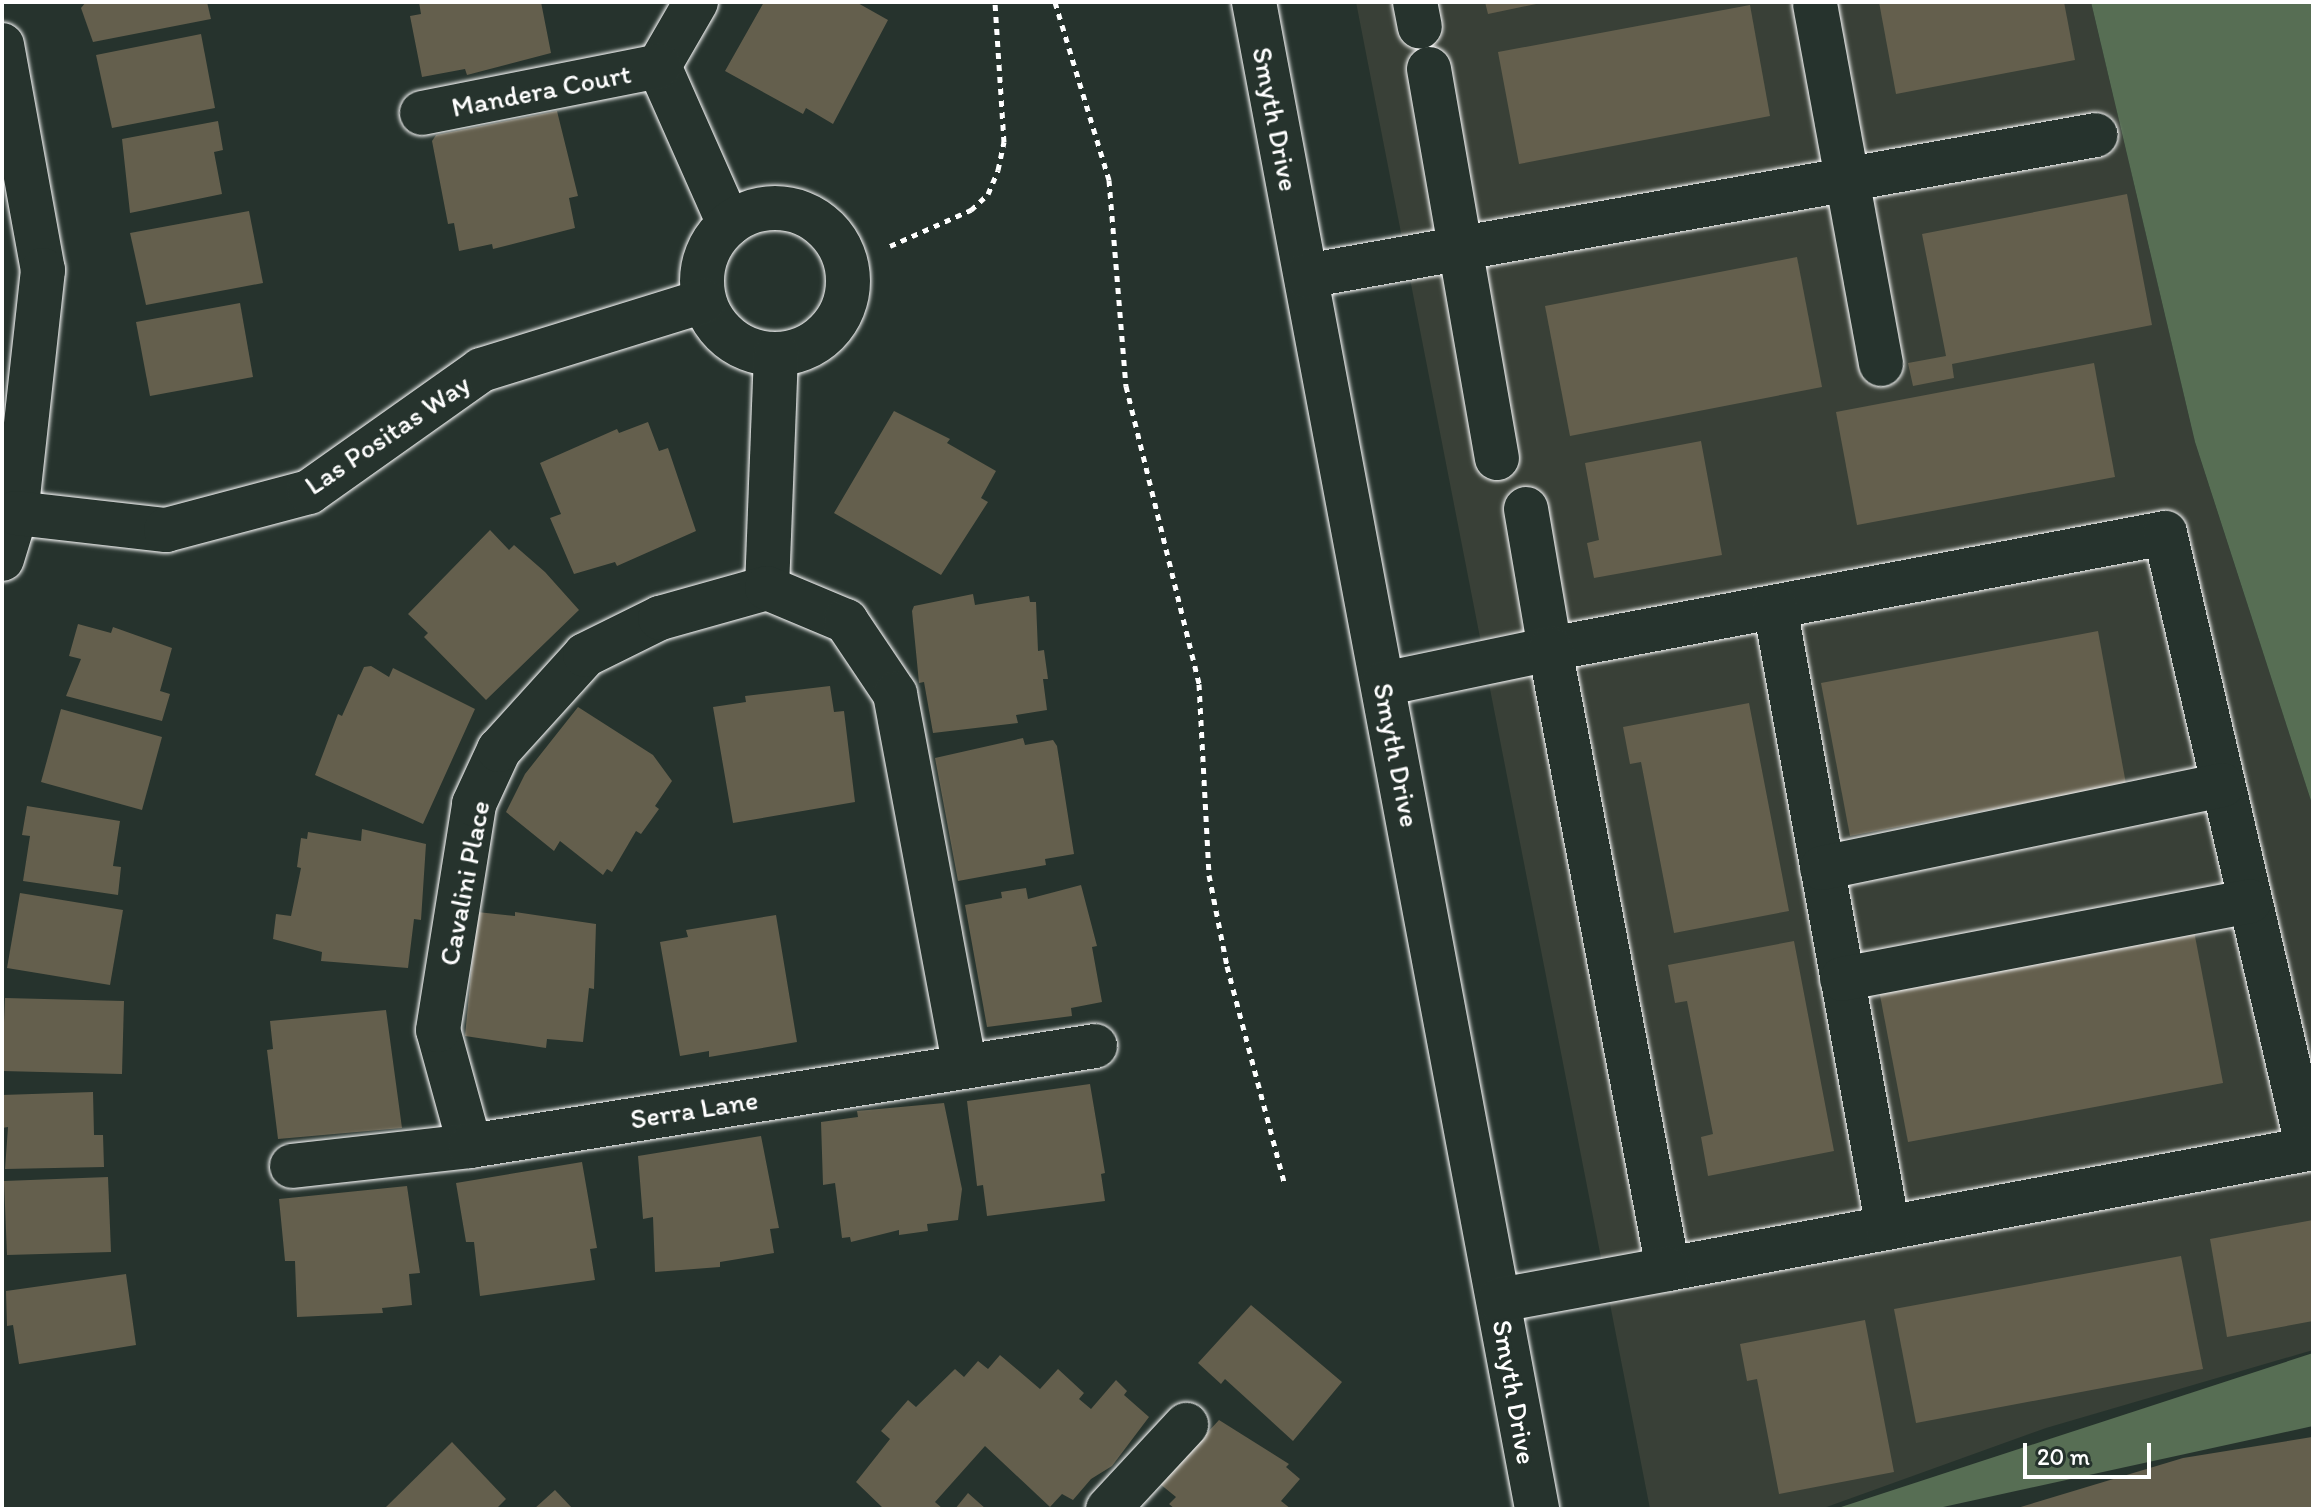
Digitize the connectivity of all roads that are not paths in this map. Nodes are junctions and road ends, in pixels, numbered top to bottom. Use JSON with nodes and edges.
{"nodes":[{"id":1,"x":696,"y":2,"type":"edge"},
{"id":2,"x":1254,"y":2,"type":"edge"},
{"id":3,"x":1815,"y":4,"type":"dead end"},
{"id":4,"x":2,"y":45,"type":"edge"},
{"id":5,"x":659,"y":66,"type":"junction"},
{"id":6,"x":1429,"y":69,"type":"dead end"},
{"id":7,"x":422,"y":113,"type":"dead end"},
{"id":8,"x":2096,"y":135,"type":"dead end"},
{"id":9,"x":1848,"y":180,"type":"junction"},
{"id":10,"x":729,"y":224,"type":"junction"},
{"id":11,"x":1460,"y":249,"type":"junction"},
{"id":12,"x":1306,"y":276,"type":"junction"},
{"id":13,"x":704,"y":301,"type":"junction"},
{"id":14,"x":776,"y":354,"type":"junction"},
{"id":15,"x":1881,"y":364,"type":"dead end"},
{"id":16,"x":1497,"y":458,"type":"dead end"},
{"id":17,"x":1526,"y":509,"type":"dead end"},
{"id":18,"x":16,"y":513,"type":"junction"},
{"id":19,"x":2,"y":559,"type":"edge"},
{"id":20,"x":767,"y":588,"type":"junction"},
{"id":21,"x":1775,"y":607,"type":"junction"},
{"id":22,"x":1550,"y":649,"type":"junction"},
{"id":23,"x":1383,"y":684,"type":"junction"},
{"id":24,"x":2223,"y":785,"type":"junction"},
{"id":25,"x":1822,"y":868,"type":"junction"},
{"id":26,"x":2250,"y":901,"type":"junction"},
{"id":27,"x":1842,"y":979,"type":"junction"},
{"id":28,"x":1095,"y":1046,"type":"dead end"},
{"id":29,"x":964,"y":1064,"type":"junction"},
{"id":30,"x":470,"y":1146,"type":"junction"},
{"id":31,"x":292,"y":1166,"type":"dead end"},
{"id":32,"x":1888,"y":1228,"type":"junction"},
{"id":33,"x":1668,"y":1269,"type":"junction"},
{"id":34,"x":1499,"y":1300,"type":"junction"},
{"id":35,"x":1186,"y":1425,"type":"dead end"},
{"id":36,"x":1111,"y":1508,"type":"edge"},
{"id":37,"x":1537,"y":1509,"type":"edge"}],
"edges":[{"from":1,"to":5,"type":"street"},
{"from":2,"to":12,"type":"street","name":"Smyth Drive"},
{"from":3,"to":9,"type":"street"},
{"from":4,"to":18,"type":"street"},
{"from":5,"to":7,"type":"street","name":"Mandera Court"},
{"from":5,"to":10,"type":"street"},
{"from":6,"to":11,"type":"street"},
{"from":8,"to":9,"type":"street"},
{"from":9,"to":11,"type":"street"},
{"from":9,"to":15,"type":"street"},
{"from":10,"to":13,"type":"street"},
{"from":10,"to":14,"type":"street"},
{"from":11,"to":12,"type":"street"},
{"from":11,"to":16,"type":"street"},
{"from":12,"to":23,"type":"street","name":"Smyth Drive"},
{"from":13,"to":14,"type":"street"},
{"from":13,"to":18,"type":"street","name":"Las Positas Way"},
{"from":14,"to":20,"type":"street"},
{"from":17,"to":22,"type":"street"},
{"from":18,"to":19,"type":"street"},
{"from":20,"to":29,"type":"street"},
{"from":20,"to":30,"type":"street","name":"Cavalini Place"},
{"from":21,"to":22,"type":"street"},
{"from":21,"to":24,"type":"street"},
{"from":21,"to":25,"type":"street"},
{"from":22,"to":23,"type":"street"},
{"from":22,"to":33,"type":"street"},
{"from":23,"to":34,"type":"street","name":"Smyth Drive"},
{"from":24,"to":25,"type":"street"},
{"from":24,"to":26,"type":"street"},
{"from":25,"to":27,"type":"street"},
{"from":26,"to":27,"type":"street"},
{"from":26,"to":32,"type":"street"},
{"from":27,"to":32,"type":"street"},
{"from":28,"to":29,"type":"street","name":"Serra Lane"},
{"from":29,"to":30,"type":"street","name":"Serra Lane"},
{"from":30,"to":31,"type":"street","name":"Serra Lane"},
{"from":32,"to":33,"type":"street"},
{"from":33,"to":34,"type":"street"},
{"from":34,"to":37,"type":"street","name":"Smyth Drive"},
{"from":35,"to":36,"type":"street"}]}
